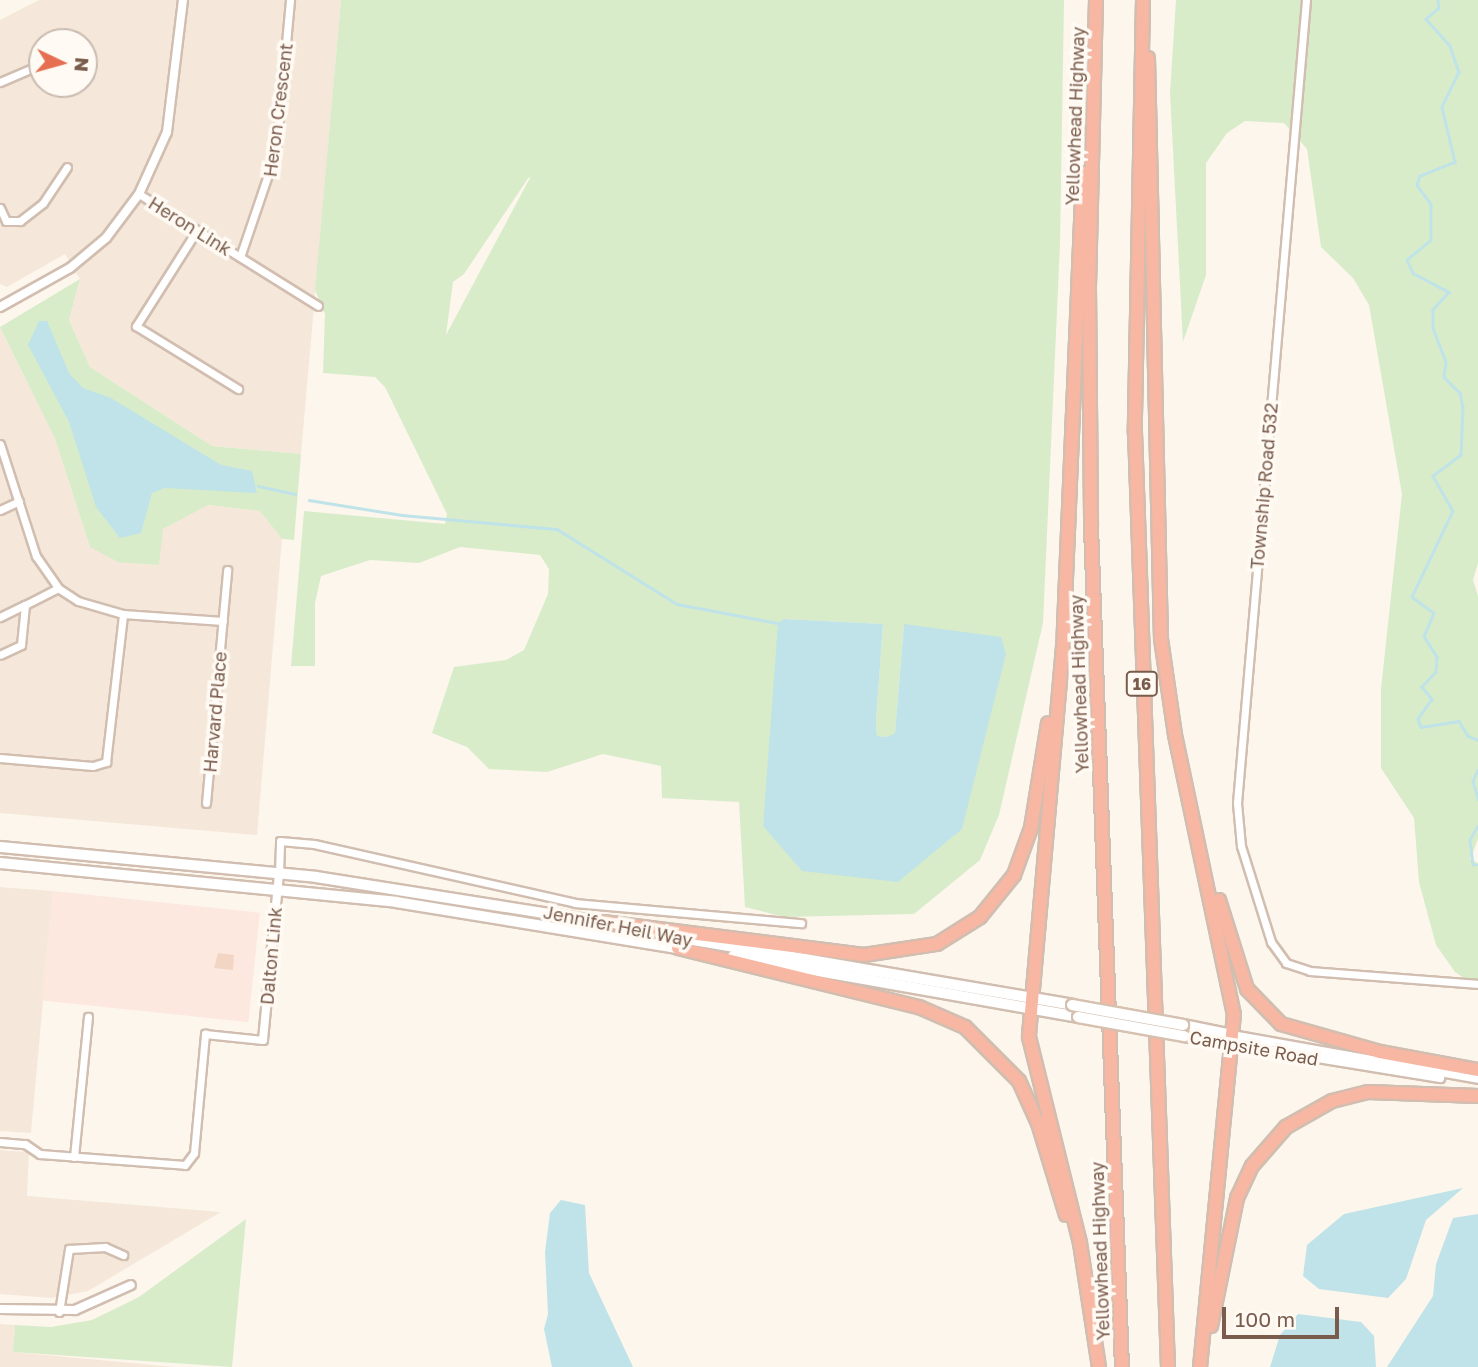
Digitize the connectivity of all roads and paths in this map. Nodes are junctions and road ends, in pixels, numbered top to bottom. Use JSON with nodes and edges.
{"nodes":[{"id":1,"x":183,"y":0,"type":"edge"},
{"id":2,"x":290,"y":0,"type":"edge"},
{"id":3,"x":1096,"y":0,"type":"edge"},
{"id":4,"x":1143,"y":0,"type":"edge"},
{"id":5,"x":1306,"y":0,"type":"edge"},
{"id":6,"x":1142,"y":16,"type":"junction"},
{"id":7,"x":28,"y":70,"type":"edge"},
{"id":8,"x":0,"y":82,"type":"edge"},
{"id":9,"x":1092,"y":125,"type":"junction"},
{"id":10,"x":67,"y":167,"type":"dead end"},
{"id":11,"x":139,"y":194,"type":"junction"},
{"id":12,"x":0,"y":208,"type":"edge"},
{"id":13,"x":197,"y":230,"type":"junction"},
{"id":14,"x":240,"y":257,"type":"junction"},
{"id":15,"x":318,"y":306,"type":"dead end"},
{"id":16,"x":0,"y":307,"type":"edge"},
{"id":17,"x":237,"y":389,"type":"dead end"},
{"id":18,"x":0,"y":444,"type":"edge"},
{"id":19,"x":19,"y":501,"type":"junction"},
{"id":20,"x":0,"y":510,"type":"edge"},
{"id":21,"x":227,"y":570,"type":"dead end"},
{"id":22,"x":58,"y":588,"type":"junction"},
{"id":23,"x":25,"y":605,"type":"junction"},
{"id":24,"x":123,"y":614,"type":"junction"},
{"id":25,"x":0,"y":617,"type":"edge"},
{"id":26,"x":223,"y":621,"type":"junction"},
{"id":27,"x":0,"y":655,"type":"edge"},
{"id":28,"x":1061,"y":668,"type":"junction"},
{"id":29,"x":0,"y":758,"type":"edge"},
{"id":30,"x":206,"y":803,"type":"dead end"},
{"id":31,"x":1191,"y":811,"type":"junction"},
{"id":32,"x":0,"y":847,"type":"edge"},
{"id":33,"x":0,"y":863,"type":"edge"},
{"id":34,"x":279,"y":873,"type":"junction"},
{"id":35,"x":278,"y":889,"type":"junction"},
{"id":36,"x":603,"y":922,"type":"junction"},
{"id":37,"x":801,"y":923,"type":"dead end"},
{"id":38,"x":678,"y":948,"type":"junction"},
{"id":39,"x":1478,"y":984,"type":"edge"},
{"id":40,"x":1031,"y":1003,"type":"junction"},
{"id":41,"x":88,"y":1017,"type":"dead end"},
{"id":42,"x":1184,"y":1030,"type":"junction"},
{"id":43,"x":1232,"y":1039,"type":"junction"},
{"id":44,"x":263,"y":1040,"type":"joint"},
{"id":45,"x":1478,"y":1070,"type":"edge"},
{"id":46,"x":1478,"y":1080,"type":"edge"},
{"id":47,"x":1478,"y":1096,"type":"edge"},
{"id":48,"x":0,"y":1142,"type":"edge"},
{"id":49,"x":74,"y":1157,"type":"junction"},
{"id":50,"x":124,"y":1255,"type":"dead end"},
{"id":51,"x":131,"y":1285,"type":"dead end"},
{"id":52,"x":1089,"y":1299,"type":"junction"},
{"id":53,"x":0,"y":1309,"type":"edge"},
{"id":54,"x":59,"y":1313,"type":"junction"},
{"id":55,"x":1099,"y":1367,"type":"edge"},
{"id":56,"x":1122,"y":1367,"type":"edge"},
{"id":57,"x":1168,"y":1367,"type":"edge"},
{"id":58,"x":1201,"y":1367,"type":"edge"}],
"edges":[{"from":1,"to":11,"type":"street"},
{"from":2,"to":14,"type":"street","name":"Heron Crescent"},
{"from":3,"to":9,"type":"highway","name":"Yellowhead Highway"},
{"from":4,"to":6,"type":"highway","number":"16"},
{"from":5,"to":39,"type":"street","name":"Township Road 532"},
{"from":6,"to":31,"type":"highway"},
{"from":6,"to":57,"type":"highway","number":"16"},
{"from":7,"to":8,"type":"street"},
{"from":9,"to":28,"type":"highway"},
{"from":9,"to":56,"type":"highway","name":"Yellowhead Highway"},
{"from":10,"to":12,"type":"street"},
{"from":11,"to":13,"type":"street","name":"Heron Link"},
{"from":11,"to":16,"type":"street"},
{"from":13,"to":14,"type":"street","name":"Heron Link"},
{"from":13,"to":17,"type":"street"},
{"from":14,"to":15,"type":"street","name":"Heron Link"},
{"from":18,"to":19,"type":"street"},
{"from":19,"to":20,"type":"street"},
{"from":19,"to":22,"type":"street"},
{"from":21,"to":26,"type":"street","name":"Harvard Place"},
{"from":22,"to":23,"type":"street"},
{"from":22,"to":24,"type":"street"},
{"from":23,"to":25,"type":"street"},
{"from":23,"to":27,"type":"street"},
{"from":24,"to":26,"type":"street"},
{"from":24,"to":29,"type":"street"},
{"from":26,"to":30,"type":"street","name":"Harvard Place"},
{"from":28,"to":36,"type":"highway"},
{"from":28,"to":40,"type":"highway"},
{"from":31,"to":43,"type":"highway"},
{"from":31,"to":45,"type":"highway"},
{"from":32,"to":34,"type":"main road","name":"Jennifer Heil Way"},
{"from":33,"to":35,"type":"main road","name":"Jennifer Heil Way"},
{"from":34,"to":35,"type":"street","name":"Dalton Link"},
{"from":34,"to":36,"type":"main road","name":"Jennifer Heil Way"},
{"from":34,"to":37,"type":"street","name":"Jennifer Heil Way"},
{"from":35,"to":38,"type":"main road","name":"Jennifer Heil Way"},
{"from":35,"to":44,"type":"street","name":"Dalton Link"},
{"from":36,"to":40,"type":"main road","name":"Jennifer Heil Way"},
{"from":38,"to":40,"type":"main road","name":"Jennifer Heil Way"},
{"from":38,"to":52,"type":"highway"},
{"from":40,"to":42,"type":"main road","name":"Jennifer Heil Way","bridge":true},
{"from":40,"to":42,"type":"main road","name":"Campsite Road","bridge":true},
{"from":40,"to":52,"type":"highway"},
{"from":41,"to":49,"type":"street"},
{"from":42,"to":43,"type":"main road","name":"Campsite Road"},
{"from":43,"to":46,"type":"street","name":"Campsite Road"},
{"from":43,"to":58,"type":"highway"},
{"from":44,"to":49,"type":"street"},
{"from":47,"to":58,"type":"highway"},
{"from":48,"to":49,"type":"street"},
{"from":50,"to":54,"type":"street"},
{"from":51,"to":54,"type":"street"},
{"from":52,"to":55,"type":"highway"},
{"from":53,"to":54,"type":"street"}]}
